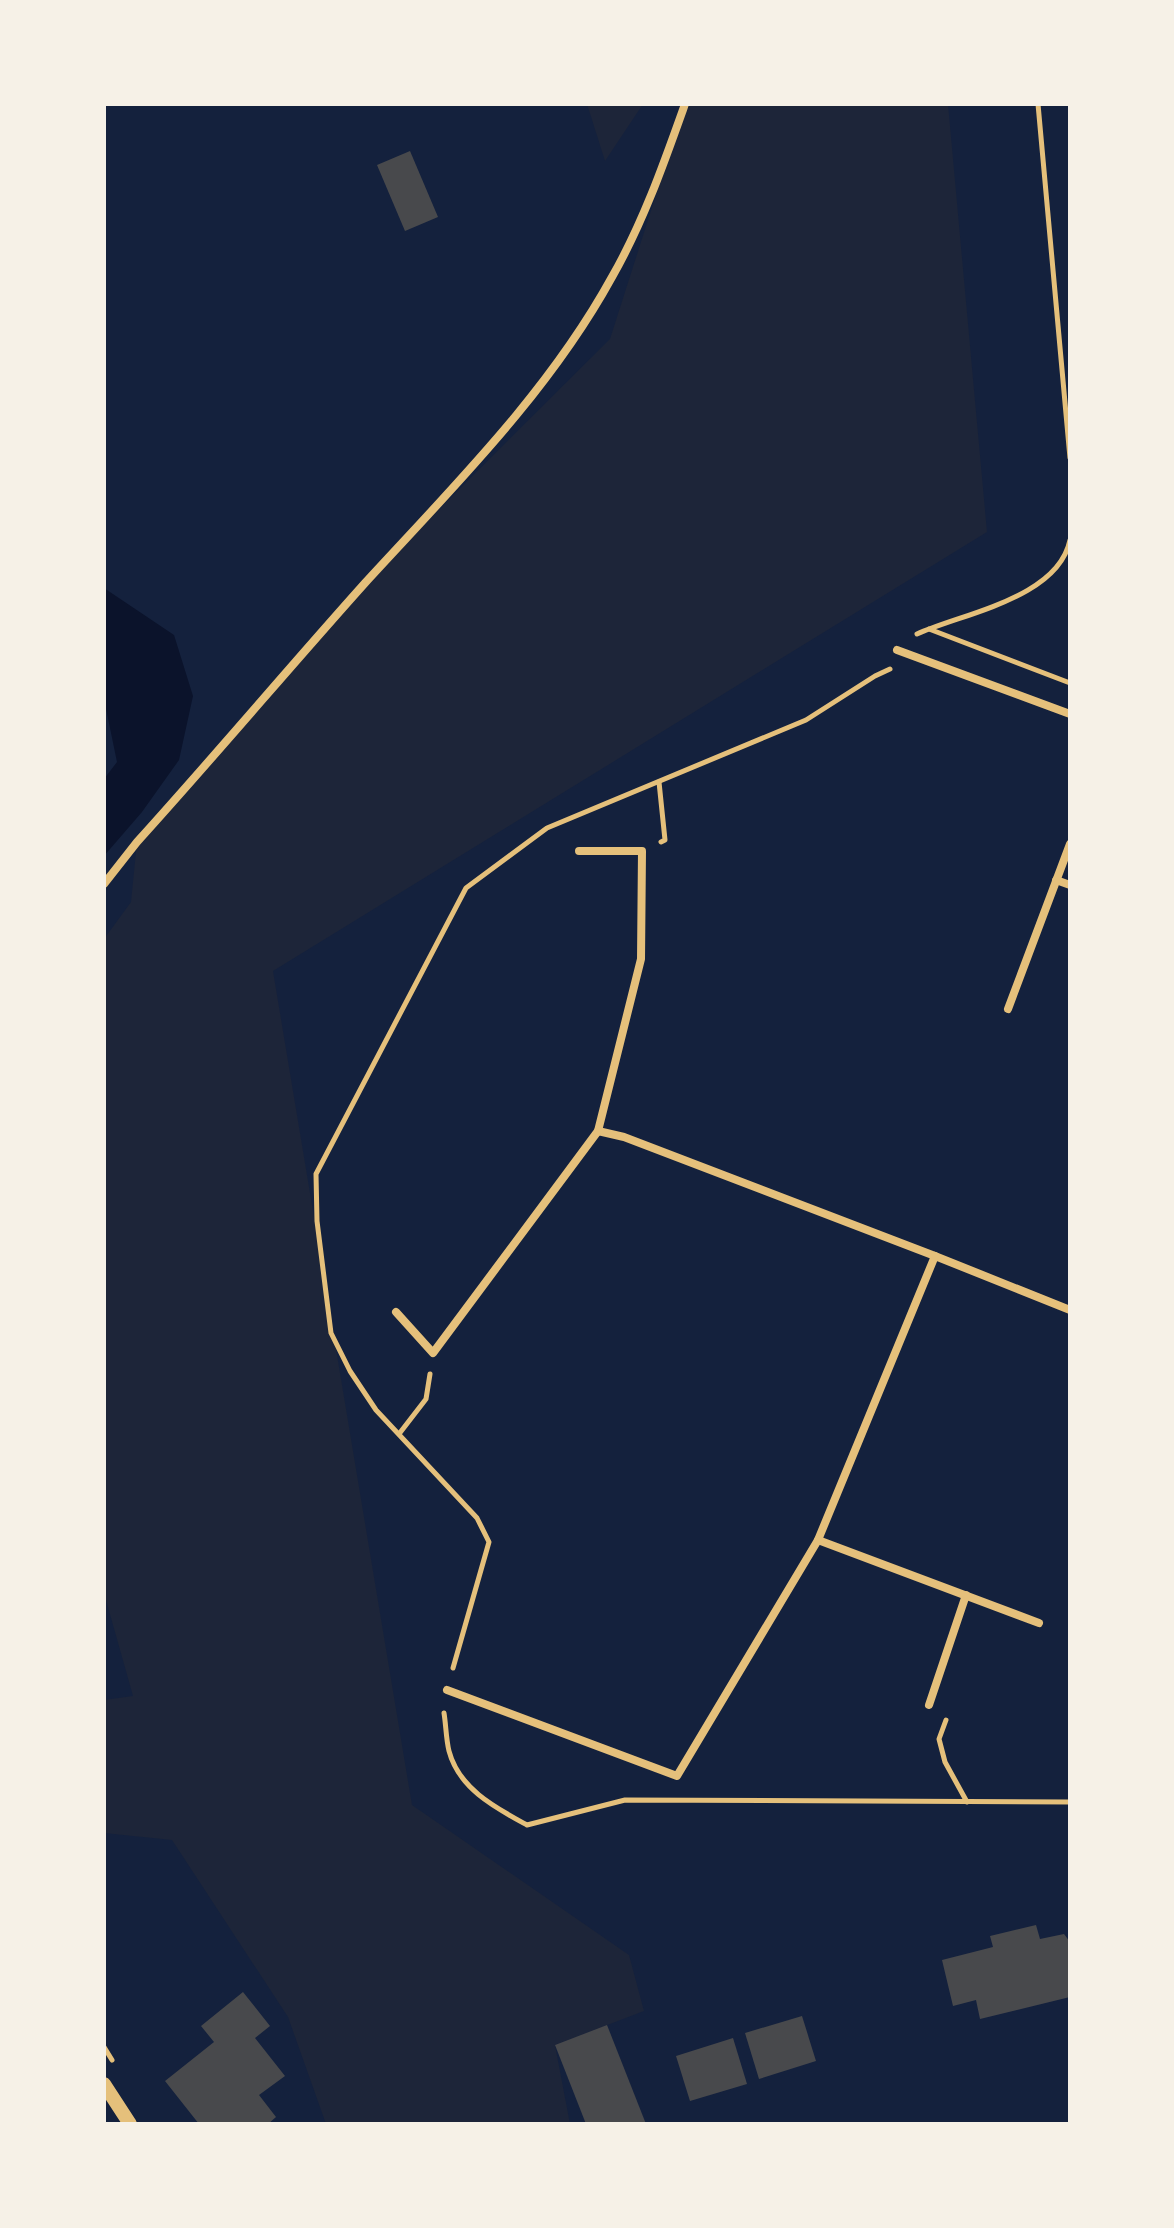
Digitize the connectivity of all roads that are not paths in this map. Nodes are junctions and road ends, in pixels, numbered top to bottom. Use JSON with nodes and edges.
{"nodes":[{"id":1,"x":685,"y":104,"type":"edge"},
{"id":2,"x":897,"y":650,"type":"road end"},
{"id":3,"x":1070,"y":714,"type":"edge"},
{"id":4,"x":1070,"y":844,"type":"edge"},
{"id":5,"x":579,"y":851,"type":"dead end"},
{"id":6,"x":1056,"y":880,"type":"junction"},
{"id":7,"x":104,"y":884,"type":"edge"},
{"id":8,"x":1070,"y":885,"type":"edge"},
{"id":9,"x":1008,"y":1009,"type":"dead end"},
{"id":10,"x":598,"y":1131,"type":"junction"},
{"id":11,"x":935,"y":1256,"type":"junction"},
{"id":12,"x":1070,"y":1310,"type":"edge"},
{"id":13,"x":396,"y":1312,"type":"dead end"},
{"id":14,"x":818,"y":1540,"type":"junction"},
{"id":15,"x":966,"y":1595,"type":"junction"},
{"id":16,"x":1039,"y":1623,"type":"dead end"},
{"id":17,"x":447,"y":1690,"type":"road end"},
{"id":18,"x":929,"y":1705,"type":"road end"},
{"id":19,"x":104,"y":2084,"type":"edge"},
{"id":20,"x":130,"y":2124,"type":"edge"}],
"edges":[{"from":1,"to":7,"type":"street"},
{"from":2,"to":3,"type":"street"},
{"from":4,"to":6,"type":"street"},
{"from":5,"to":10,"type":"street"},
{"from":6,"to":8,"type":"street"},
{"from":6,"to":9,"type":"street"},
{"from":10,"to":11,"type":"street"},
{"from":10,"to":13,"type":"street"},
{"from":11,"to":12,"type":"street"},
{"from":11,"to":14,"type":"street"},
{"from":14,"to":15,"type":"street"},
{"from":14,"to":17,"type":"street"},
{"from":15,"to":16,"type":"street"},
{"from":15,"to":18,"type":"street"},
{"from":19,"to":20,"type":"street"}]}
